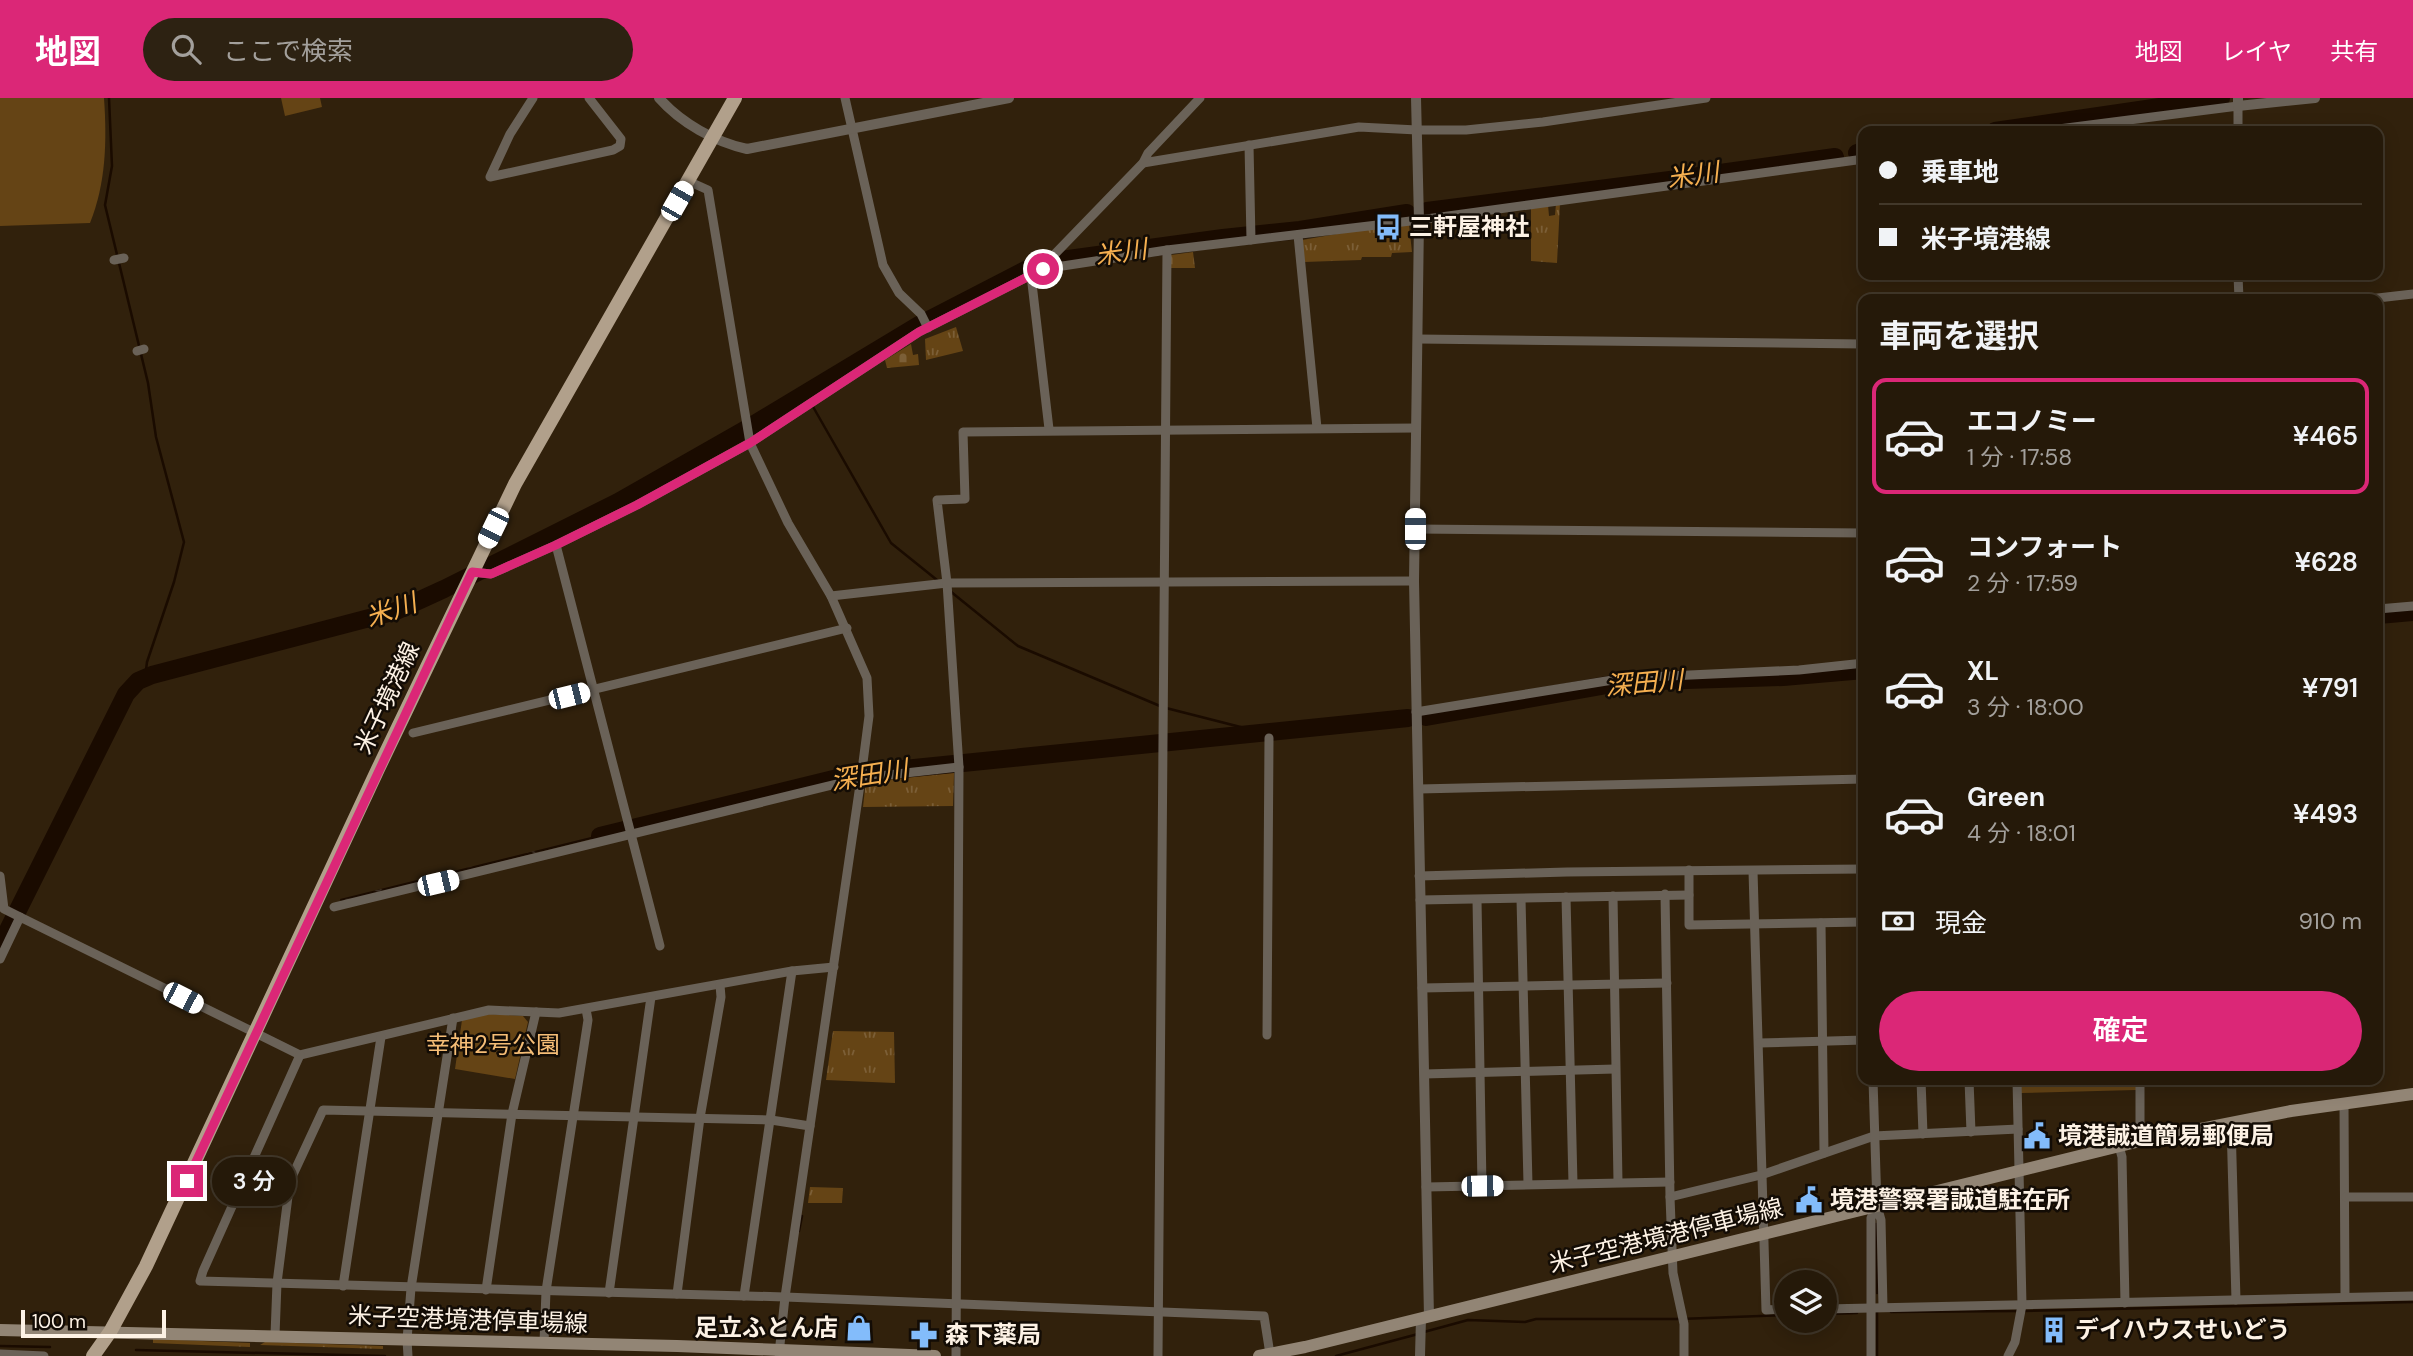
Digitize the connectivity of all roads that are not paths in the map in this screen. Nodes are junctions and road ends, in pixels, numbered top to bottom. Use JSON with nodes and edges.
{"nodes":[{"id":1,"x":533,"y":98,"type":"edge"},
{"id":2,"x":589,"y":98,"type":"edge"},
{"id":3,"x":659,"y":98,"type":"edge"},
{"id":4,"x":735,"y":98,"type":"edge"},
{"id":5,"x":845,"y":98,"type":"edge"},
{"id":6,"x":1009,"y":98,"type":"edge"},
{"id":7,"x":1200,"y":98,"type":"edge"},
{"id":8,"x":1416,"y":98,"type":"edge"},
{"id":9,"x":1629,"y":98,"type":"edge"},
{"id":10,"x":1706,"y":98,"type":"edge"},
{"id":11,"x":2315,"y":98,"type":"edge"},
{"id":12,"x":969,"y":101,"type":"edge"},
{"id":13,"x":2238,"y":102,"type":"edge"},
{"id":14,"x":1630,"y":111,"type":"junction"},
{"id":15,"x":2077,"y":126,"type":"edge"},
{"id":16,"x":2238,"y":126,"type":"edge"},
{"id":17,"x":852,"y":127,"type":"junction"},
{"id":18,"x":1417,"y":131,"type":"junction"},
{"id":19,"x":713,"y":138,"type":"junction"},
{"id":20,"x":1249,"y":145,"type":"junction"},
{"id":21,"x":1858,"y":160,"type":"edge"},
{"id":22,"x":1143,"y":163,"type":"junction"},
{"id":23,"x":688,"y":181,"type":"junction"},
{"id":24,"x":1419,"y":220,"type":"junction"},
{"id":25,"x":1298,"y":235,"type":"junction"},
{"id":26,"x":1251,"y":240,"type":"junction"},
{"id":27,"x":1167,"y":250,"type":"junction"},
{"id":28,"x":1043,"y":269,"type":"junction"},
{"id":29,"x":1031,"y":275,"type":"junction"},
{"id":30,"x":2413,"y":294,"type":"edge"},
{"id":31,"x":2383,"y":297,"type":"edge"},
{"id":32,"x":928,"y":327,"type":"junction"},
{"id":33,"x":1418,"y":339,"type":"junction"},
{"id":34,"x":1858,"y":344,"type":"edge"},
{"id":35,"x":1165,"y":428,"type":"junction"},
{"id":36,"x":1317,"y":428,"type":"junction"},
{"id":37,"x":1416,"y":428,"type":"junction"},
{"id":38,"x":1049,"y":429,"type":"junction"},
{"id":39,"x":750,"y":443,"type":"junction"},
{"id":40,"x":1415,"y":529,"type":"junction"},
{"id":41,"x":1858,"y":533,"type":"edge"},
{"id":42,"x":556,"y":545,"type":"junction"},
{"id":43,"x":472,"y":572,"type":"junction"},
{"id":44,"x":1163,"y":581,"type":"junction"},
{"id":45,"x":1414,"y":581,"type":"junction"},
{"id":46,"x":947,"y":583,"type":"junction"},
{"id":47,"x":831,"y":596,"type":"junction"},
{"id":48,"x":2413,"y":606,"type":"edge"},
{"id":49,"x":2383,"y":609,"type":"edge"},
{"id":50,"x":847,"y":628,"type":"junction"},
{"id":51,"x":1858,"y":664,"type":"edge"},
{"id":52,"x":595,"y":690,"type":"junction"},
{"id":53,"x":1416,"y":712,"type":"junction"},
{"id":54,"x":413,"y":733,"type":"dead end"},
{"id":55,"x":1269,"y":738,"type":"dead end"},
{"id":56,"x":959,"y":768,"type":"junction"},
{"id":57,"x":862,"y":778,"type":"junction"},
{"id":58,"x":1858,"y":779,"type":"edge"},
{"id":59,"x":1419,"y":789,"type":"junction"},
{"id":60,"x":631,"y":834,"type":"junction"},
{"id":61,"x":1858,"y":869,"type":"edge"},
{"id":62,"x":1689,"y":870,"type":"junction"},
{"id":63,"x":1754,"y":871,"type":"junction"},
{"id":64,"x":0,"y":876,"type":"edge"},
{"id":65,"x":1419,"y":876,"type":"junction"},
{"id":66,"x":1665,"y":894,"type":"junction"},
{"id":67,"x":1689,"y":895,"type":"junction"},
{"id":68,"x":1613,"y":896,"type":"junction"},
{"id":69,"x":1566,"y":897,"type":"junction"},
{"id":70,"x":1521,"y":899,"type":"junction"},
{"id":71,"x":1478,"y":900,"type":"junction"},
{"id":72,"x":1420,"y":901,"type":"junction"},
{"id":73,"x":334,"y":907,"type":"dead end"},
{"id":74,"x":20,"y":917,"type":"junction"},
{"id":75,"x":1858,"y":922,"type":"edge"},
{"id":76,"x":1821,"y":923,"type":"junction"},
{"id":77,"x":1754,"y":924,"type":"junction"},
{"id":78,"x":660,"y":946,"type":"dead end"},
{"id":79,"x":0,"y":959,"type":"edge"},
{"id":80,"x":834,"y":967,"type":"junction"},
{"id":81,"x":792,"y":971,"type":"junction"},
{"id":82,"x":1667,"y":983,"type":"junction"},
{"id":83,"x":1568,"y":984,"type":"junction"},
{"id":84,"x":1614,"y":984,"type":"junction"},
{"id":85,"x":720,"y":985,"type":"junction"},
{"id":86,"x":1523,"y":986,"type":"junction"},
{"id":87,"x":1479,"y":987,"type":"junction"},
{"id":88,"x":1422,"y":988,"type":"junction"},
{"id":89,"x":651,"y":997,"type":"junction"},
{"id":90,"x":586,"y":1009,"type":"junction"},
{"id":91,"x":536,"y":1012,"type":"junction"},
{"id":92,"x":453,"y":1018,"type":"junction"},
{"id":93,"x":255,"y":1034,"type":"junction"},
{"id":94,"x":1267,"y":1035,"type":"dead end"},
{"id":95,"x":381,"y":1037,"type":"junction"},
{"id":96,"x":1858,"y":1040,"type":"edge"},
{"id":97,"x":1823,"y":1041,"type":"junction"},
{"id":98,"x":1759,"y":1042,"type":"junction"},
{"id":99,"x":300,"y":1055,"type":"junction"},
{"id":100,"x":1615,"y":1069,"type":"junction"},
{"id":101,"x":1570,"y":1070,"type":"junction"},
{"id":102,"x":1525,"y":1071,"type":"junction"},
{"id":103,"x":1480,"y":1073,"type":"junction"},
{"id":104,"x":1424,"y":1074,"type":"junction"},
{"id":105,"x":1873,"y":1085,"type":"edge"},
{"id":106,"x":1921,"y":1085,"type":"edge"},
{"id":107,"x":1969,"y":1085,"type":"edge"},
{"id":108,"x":2017,"y":1085,"type":"edge"},
{"id":109,"x":2140,"y":1085,"type":"edge"},
{"id":110,"x":2413,"y":1094,"type":"edge"},
{"id":111,"x":2344,"y":1103,"type":"junction"},
{"id":112,"x":369,"y":1112,"type":"junction"},
{"id":113,"x":438,"y":1113,"type":"junction"},
{"id":114,"x":512,"y":1114,"type":"junction"},
{"id":115,"x":573,"y":1116,"type":"junction"},
{"id":116,"x":634,"y":1118,"type":"junction"},
{"id":117,"x":700,"y":1118,"type":"junction"},
{"id":118,"x":771,"y":1120,"type":"junction"},
{"id":119,"x":2231,"y":1124,"type":"junction"},
{"id":120,"x":810,"y":1126,"type":"junction"},
{"id":121,"x":2018,"y":1129,"type":"junction"},
{"id":122,"x":1970,"y":1132,"type":"junction"},
{"id":123,"x":1923,"y":1134,"type":"junction"},
{"id":124,"x":1874,"y":1136,"type":"junction"},
{"id":125,"x":2140,"y":1142,"type":"junction"},
{"id":126,"x":2119,"y":1146,"type":"junction"},
{"id":127,"x":1824,"y":1153,"type":"junction"},
{"id":128,"x":2019,"y":1170,"type":"junction"},
{"id":129,"x":1760,"y":1175,"type":"junction"},
{"id":130,"x":1618,"y":1182,"type":"junction"},
{"id":131,"x":1670,"y":1182,"type":"junction"},
{"id":132,"x":1573,"y":1183,"type":"junction"},
{"id":133,"x":1528,"y":1184,"type":"junction"},
{"id":134,"x":1482,"y":1186,"type":"junction"},
{"id":135,"x":1426,"y":1187,"type":"junction"},
{"id":136,"x":1670,"y":1197,"type":"junction"},
{"id":137,"x":2346,"y":1197,"type":"junction"},
{"id":138,"x":2413,"y":1197,"type":"edge"},
{"id":139,"x":1877,"y":1206,"type":"junction"},
{"id":140,"x":1763,"y":1233,"type":"junction"},
{"id":141,"x":1672,"y":1256,"type":"junction"},
{"id":142,"x":277,"y":1283,"type":"junction"},
{"id":143,"x":343,"y":1286,"type":"junction"},
{"id":144,"x":411,"y":1288,"type":"junction"},
{"id":145,"x":486,"y":1290,"type":"junction"},
{"id":146,"x":546,"y":1292,"type":"junction"},
{"id":147,"x":609,"y":1293,"type":"junction"},
{"id":148,"x":677,"y":1294,"type":"junction"},
{"id":149,"x":744,"y":1296,"type":"junction"},
{"id":150,"x":2413,"y":1296,"type":"edge"},
{"id":151,"x":785,"y":1297,"type":"junction"},
{"id":152,"x":2345,"y":1297,"type":"junction"},
{"id":153,"x":2236,"y":1300,"type":"junction"},
{"id":154,"x":2125,"y":1303,"type":"junction"},
{"id":155,"x":956,"y":1304,"type":"junction"},
{"id":156,"x":1872,"y":1307,"type":"junction"},
{"id":157,"x":1883,"y":1307,"type":"junction"},
{"id":158,"x":1837,"y":1308,"type":"edge"},
{"id":159,"x":2022,"y":1308,"type":"junction"},
{"id":160,"x":1774,"y":1310,"type":"edge"},
{"id":161,"x":1158,"y":1313,"type":"junction"},
{"id":162,"x":1425,"y":1317,"type":"junction"},
{"id":163,"x":0,"y":1330,"type":"edge"},
{"id":164,"x":110,"y":1332,"type":"junction"},
{"id":165,"x":275,"y":1335,"type":"junction"},
{"id":166,"x":407,"y":1340,"type":"junction"},
{"id":167,"x":544,"y":1343,"type":"junction"},
{"id":168,"x":0,"y":1354,"type":"edge"},
{"id":169,"x":779,"y":1354,"type":"edge"},
{"id":170,"x":1264,"y":1355,"type":"edge"},
{"id":171,"x":44,"y":1356,"type":"edge"},
{"id":172,"x":93,"y":1356,"type":"edge"},
{"id":173,"x":102,"y":1356,"type":"edge"},
{"id":174,"x":408,"y":1356,"type":"edge"},
{"id":175,"x":935,"y":1356,"type":"edge"},
{"id":176,"x":956,"y":1356,"type":"edge"},
{"id":177,"x":1158,"y":1356,"type":"edge"},
{"id":178,"x":1420,"y":1356,"type":"edge"},
{"id":179,"x":1684,"y":1356,"type":"edge"},
{"id":180,"x":1871,"y":1356,"type":"edge"},
{"id":181,"x":2008,"y":1356,"type":"edge"}],
"edges":[{"from":1,"to":2,"type":"street"},
{"from":3,"to":19,"type":"street"},
{"from":4,"to":19,"type":"main road","name":"米子境港線"},
{"from":5,"to":17,"type":"street"},
{"from":6,"to":12,"type":"street"},
{"from":7,"to":22,"type":"street"},
{"from":8,"to":18,"type":"street"},
{"from":9,"to":14,"type":"street"},
{"from":10,"to":14,"type":"street"},
{"from":11,"to":13,"type":"street"},
{"from":12,"to":17,"type":"street"},
{"from":13,"to":15,"type":"street"},
{"from":13,"to":16,"type":"street"},
{"from":14,"to":18,"type":"street"},
{"from":17,"to":19,"type":"street"},
{"from":17,"to":32,"type":"street"},
{"from":18,"to":20,"type":"street"},
{"from":18,"to":24,"type":"street"},
{"from":19,"to":23,"type":"main road","name":"米子境港線"},
{"from":20,"to":22,"type":"street"},
{"from":20,"to":26,"type":"street"},
{"from":21,"to":24,"type":"street"},
{"from":22,"to":28,"type":"street"},
{"from":23,"to":39,"type":"street"},
{"from":23,"to":43,"type":"main road","name":"米子境港線"},
{"from":24,"to":25,"type":"street"},
{"from":24,"to":33,"type":"street"},
{"from":25,"to":26,"type":"street"},
{"from":25,"to":36,"type":"street"},
{"from":26,"to":27,"type":"street"},
{"from":27,"to":28,"type":"street"},
{"from":27,"to":35,"type":"street"},
{"from":28,"to":29,"type":"street"},
{"from":29,"to":32,"type":"street"},
{"from":29,"to":38,"type":"street"},
{"from":30,"to":31,"type":"street"},
{"from":32,"to":39,"type":"street"},
{"from":33,"to":34,"type":"street"},
{"from":33,"to":37,"type":"street"},
{"from":35,"to":36,"type":"street"},
{"from":35,"to":38,"type":"street"},
{"from":35,"to":44,"type":"street"},
{"from":36,"to":37,"type":"street"},
{"from":37,"to":40,"type":"street"},
{"from":38,"to":46,"type":"street"},
{"from":39,"to":42,"type":"street"},
{"from":39,"to":47,"type":"street"},
{"from":40,"to":41,"type":"street"},
{"from":40,"to":45,"type":"street"},
{"from":42,"to":43,"type":"street"},
{"from":42,"to":52,"type":"street"},
{"from":43,"to":93,"type":"main road","name":"米子境港線"},
{"from":44,"to":45,"type":"street"},
{"from":44,"to":46,"type":"street"},
{"from":44,"to":161,"type":"street"},
{"from":45,"to":53,"type":"street"},
{"from":46,"to":47,"type":"street"},
{"from":46,"to":56,"type":"street"},
{"from":47,"to":50,"type":"street"},
{"from":48,"to":49,"type":"street"},
{"from":50,"to":52,"type":"street"},
{"from":50,"to":57,"type":"street"},
{"from":51,"to":53,"type":"street"},
{"from":52,"to":54,"type":"street"},
{"from":52,"to":60,"type":"street"},
{"from":53,"to":59,"type":"street"},
{"from":55,"to":94,"type":"street"},
{"from":56,"to":57,"type":"street"},
{"from":56,"to":155,"type":"street"},
{"from":57,"to":60,"type":"street"},
{"from":57,"to":80,"type":"street"},
{"from":58,"to":59,"type":"street"},
{"from":59,"to":65,"type":"street"},
{"from":60,"to":73,"type":"street"},
{"from":60,"to":78,"type":"street"},
{"from":61,"to":63,"type":"street"},
{"from":62,"to":63,"type":"street"},
{"from":62,"to":65,"type":"street"},
{"from":62,"to":67,"type":"street"},
{"from":63,"to":77,"type":"street"},
{"from":64,"to":74,"type":"street"},
{"from":65,"to":72,"type":"street"},
{"from":66,"to":67,"type":"street"},
{"from":66,"to":68,"type":"street"},
{"from":66,"to":82,"type":"street"},
{"from":67,"to":77,"type":"street"},
{"from":68,"to":69,"type":"street"},
{"from":68,"to":84,"type":"street"},
{"from":69,"to":70,"type":"street"},
{"from":69,"to":83,"type":"street"},
{"from":70,"to":71,"type":"street"},
{"from":70,"to":86,"type":"street"},
{"from":71,"to":72,"type":"street"},
{"from":71,"to":87,"type":"street"},
{"from":72,"to":88,"type":"street"},
{"from":74,"to":79,"type":"street"},
{"from":74,"to":93,"type":"street"},
{"from":75,"to":76,"type":"street"},
{"from":76,"to":77,"type":"street"},
{"from":76,"to":97,"type":"street"},
{"from":77,"to":98,"type":"street"},
{"from":80,"to":81,"type":"street"},
{"from":80,"to":120,"type":"street"},
{"from":81,"to":85,"type":"street"},
{"from":81,"to":118,"type":"street"},
{"from":82,"to":84,"type":"street"},
{"from":82,"to":131,"type":"street"},
{"from":83,"to":84,"type":"street"},
{"from":83,"to":86,"type":"street"},
{"from":83,"to":101,"type":"street"},
{"from":84,"to":100,"type":"street"},
{"from":85,"to":89,"type":"street"},
{"from":85,"to":117,"type":"street"},
{"from":86,"to":87,"type":"street"},
{"from":86,"to":102,"type":"street"},
{"from":87,"to":88,"type":"street"},
{"from":87,"to":103,"type":"street"},
{"from":88,"to":104,"type":"street"},
{"from":89,"to":90,"type":"street"},
{"from":89,"to":116,"type":"street"},
{"from":90,"to":91,"type":"street"},
{"from":90,"to":115,"type":"street"},
{"from":91,"to":92,"type":"street"},
{"from":91,"to":114,"type":"street"},
{"from":92,"to":95,"type":"street"},
{"from":92,"to":113,"type":"street"},
{"from":93,"to":99,"type":"street"},
{"from":93,"to":164,"type":"main road","name":"米子境港線"},
{"from":95,"to":99,"type":"street"},
{"from":95,"to":112,"type":"street"},
{"from":96,"to":97,"type":"street"},
{"from":97,"to":98,"type":"street"},
{"from":97,"to":127,"type":"street"},
{"from":98,"to":129,"type":"street"},
{"from":99,"to":142,"type":"street"},
{"from":100,"to":101,"type":"street"},
{"from":100,"to":130,"type":"street"},
{"from":101,"to":102,"type":"street"},
{"from":101,"to":132,"type":"street"},
{"from":102,"to":103,"type":"street"},
{"from":102,"to":133,"type":"street"},
{"from":103,"to":104,"type":"street"},
{"from":103,"to":134,"type":"street"},
{"from":104,"to":135,"type":"street"},
{"from":105,"to":124,"type":"street"},
{"from":106,"to":123,"type":"street"},
{"from":107,"to":122,"type":"street"},
{"from":108,"to":121,"type":"street"},
{"from":109,"to":125,"type":"street"},
{"from":110,"to":111,"type":"main road","name":"米子空港境港停車場線"},
{"from":111,"to":119,"type":"main road","name":"米子空港境港停車場線"},
{"from":111,"to":137,"type":"street"},
{"from":112,"to":113,"type":"street"},
{"from":112,"to":142,"type":"street"},
{"from":112,"to":143,"type":"street"},
{"from":113,"to":114,"type":"street"},
{"from":113,"to":144,"type":"street"},
{"from":114,"to":115,"type":"street"},
{"from":114,"to":145,"type":"street"},
{"from":115,"to":116,"type":"street"},
{"from":115,"to":146,"type":"street"},
{"from":116,"to":117,"type":"street"},
{"from":116,"to":147,"type":"street"},
{"from":117,"to":118,"type":"street"},
{"from":117,"to":148,"type":"street"},
{"from":118,"to":120,"type":"street"},
{"from":118,"to":149,"type":"street"},
{"from":119,"to":125,"type":"main road","name":"米子空港境港停車場線"},
{"from":119,"to":153,"type":"street"},
{"from":120,"to":151,"type":"street"},
{"from":121,"to":122,"type":"street"},
{"from":121,"to":128,"type":"street"},
{"from":122,"to":123,"type":"street"},
{"from":123,"to":124,"type":"street"},
{"from":124,"to":127,"type":"street"},
{"from":124,"to":139,"type":"street"},
{"from":125,"to":126,"type":"main road","name":"米子空港境港停車場線"},
{"from":126,"to":128,"type":"main road","name":"米子空港境港停車場線"},
{"from":126,"to":154,"type":"street"},
{"from":127,"to":129,"type":"street"},
{"from":128,"to":139,"type":"main road","name":"米子空港境港停車場線"},
{"from":128,"to":159,"type":"street"},
{"from":129,"to":136,"type":"street"},
{"from":129,"to":140,"type":"street"},
{"from":130,"to":131,"type":"street"},
{"from":130,"to":132,"type":"street"},
{"from":131,"to":136,"type":"street"},
{"from":132,"to":133,"type":"street"},
{"from":133,"to":134,"type":"street"},
{"from":134,"to":135,"type":"street"},
{"from":135,"to":162,"type":"street"},
{"from":136,"to":141,"type":"street"},
{"from":137,"to":138,"type":"street"},
{"from":137,"to":152,"type":"street"},
{"from":139,"to":140,"type":"main road","name":"米子空港境港停車場線"},
{"from":139,"to":156,"type":"street"},
{"from":139,"to":157,"type":"street"},
{"from":140,"to":141,"type":"main road","name":"米子空港境港停車場線"},
{"from":140,"to":160,"type":"street"},
{"from":141,"to":162,"type":"main road","name":"米子空港境港停車場線"},
{"from":141,"to":179,"type":"street"},
{"from":142,"to":143,"type":"street"},
{"from":142,"to":165,"type":"street"},
{"from":143,"to":144,"type":"street"},
{"from":144,"to":145,"type":"street"},
{"from":144,"to":166,"type":"street"},
{"from":145,"to":146,"type":"street"},
{"from":146,"to":147,"type":"street"},
{"from":146,"to":167,"type":"street"},
{"from":147,"to":148,"type":"street"},
{"from":148,"to":149,"type":"street"},
{"from":149,"to":151,"type":"street"},
{"from":150,"to":152,"type":"street"},
{"from":151,"to":155,"type":"street"},
{"from":151,"to":169,"type":"street"},
{"from":152,"to":153,"type":"street"},
{"from":153,"to":154,"type":"street"},
{"from":154,"to":159,"type":"street"},
{"from":155,"to":161,"type":"street"},
{"from":155,"to":176,"type":"street"},
{"from":156,"to":157,"type":"street"},
{"from":156,"to":158,"type":"street"},
{"from":156,"to":180,"type":"street"},
{"from":157,"to":159,"type":"street"},
{"from":159,"to":181,"type":"street"},
{"from":161,"to":170,"type":"street"},
{"from":161,"to":177,"type":"street"},
{"from":162,"to":170,"type":"main road","name":"米子空港境港停車場線"},
{"from":162,"to":178,"type":"street"},
{"from":163,"to":164,"type":"main road","name":"米子空港境港停車場線"},
{"from":164,"to":165,"type":"main road","name":"米子空港境港停車場線"},
{"from":164,"to":172,"type":"main road","name":"米子境港線"},
{"from":164,"to":173,"type":"main road","name":"米子境港線"},
{"from":165,"to":166,"type":"main road","name":"米子空港境港停車場線"},
{"from":166,"to":167,"type":"main road","name":"米子空港境港停車場線"},
{"from":166,"to":174,"type":"street"},
{"from":167,"to":169,"type":"main road","name":"米子空港境港停車場線"},
{"from":168,"to":171,"type":"street"},
{"from":169,"to":175,"type":"main road","name":"米子空港境港停車場線"}]}
